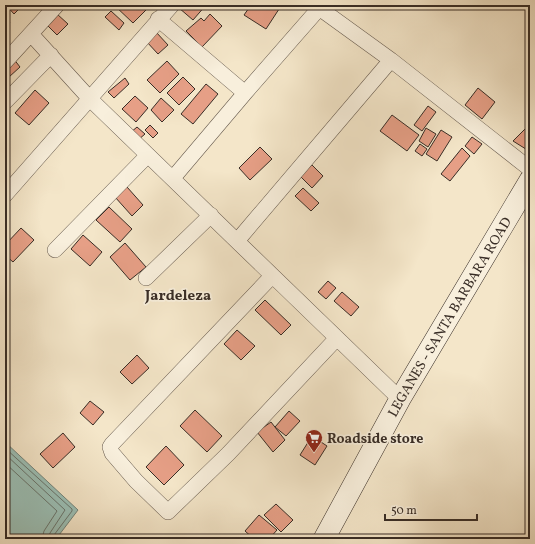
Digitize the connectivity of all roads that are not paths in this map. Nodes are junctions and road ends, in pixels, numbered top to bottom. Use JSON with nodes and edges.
{"nodes":[{"id":1,"x":56,"y":5,"type":"edge"},
{"id":2,"x":172,"y":5,"type":"edge"},
{"id":3,"x":319,"y":6,"type":"edge"},
{"id":4,"x":158,"y":19,"type":"junction"},
{"id":5,"x":31,"y":34,"type":"junction"},
{"id":6,"x":51,"y":55,"type":"junction"},
{"id":7,"x":391,"y":60,"type":"junction"},
{"id":8,"x":5,"y":62,"type":"edge"},
{"id":9,"x":245,"y":93,"type":"junction"},
{"id":10,"x":90,"y":99,"type":"junction"},
{"id":11,"x":5,"y":102,"type":"edge"},
{"id":12,"x":148,"y":155,"type":"junction"},
{"id":13,"x":530,"y":169,"type":"edge"},
{"id":14,"x":173,"y":178,"type":"junction"},
{"id":15,"x":530,"y":180,"type":"edge"},
{"id":16,"x":5,"y":195,"type":"edge"},
{"id":17,"x":211,"y":214,"type":"junction"},
{"id":18,"x":237,"y":241,"type":"junction"},
{"id":19,"x":55,"y":250,"type":"dead end"},
{"id":20,"x":272,"y":276,"type":"junction"},
{"id":21,"x":146,"y":278,"type":"dead end"},
{"id":22,"x":337,"y":338,"type":"junction"},
{"id":23,"x":400,"y":399,"type":"junction"},
{"id":24,"x":324,"y":539,"type":"edge"}],
"edges":[{"from":1,"to":5,"type":"street"},
{"from":2,"to":4,"type":"street"},
{"from":3,"to":7,"type":"street"},
{"from":3,"to":9,"type":"street"},
{"from":4,"to":9,"type":"street"},
{"from":4,"to":10,"type":"street"},
{"from":5,"to":6,"type":"street"},
{"from":5,"to":8,"type":"street"},
{"from":6,"to":10,"type":"street"},
{"from":6,"to":11,"type":"street"},
{"from":7,"to":13,"type":"street"},
{"from":7,"to":18,"type":"street"},
{"from":9,"to":14,"type":"street"},
{"from":10,"to":12,"type":"street"},
{"from":10,"to":16,"type":"street"},
{"from":12,"to":14,"type":"street"},
{"from":12,"to":19,"type":"street"},
{"from":14,"to":17,"type":"street"},
{"from":15,"to":23,"type":"main road","name":"LEGANES - SANTA BARBARA ROAD"},
{"from":17,"to":18,"type":"street"},
{"from":17,"to":21,"type":"street"},
{"from":18,"to":20,"type":"street"},
{"from":20,"to":22,"type":"street"},
{"from":20,"to":22,"type":"street"},
{"from":22,"to":23,"type":"street"},
{"from":23,"to":24,"type":"main road","name":"LEGANES - SANTA BARBARA ROAD"}]}
